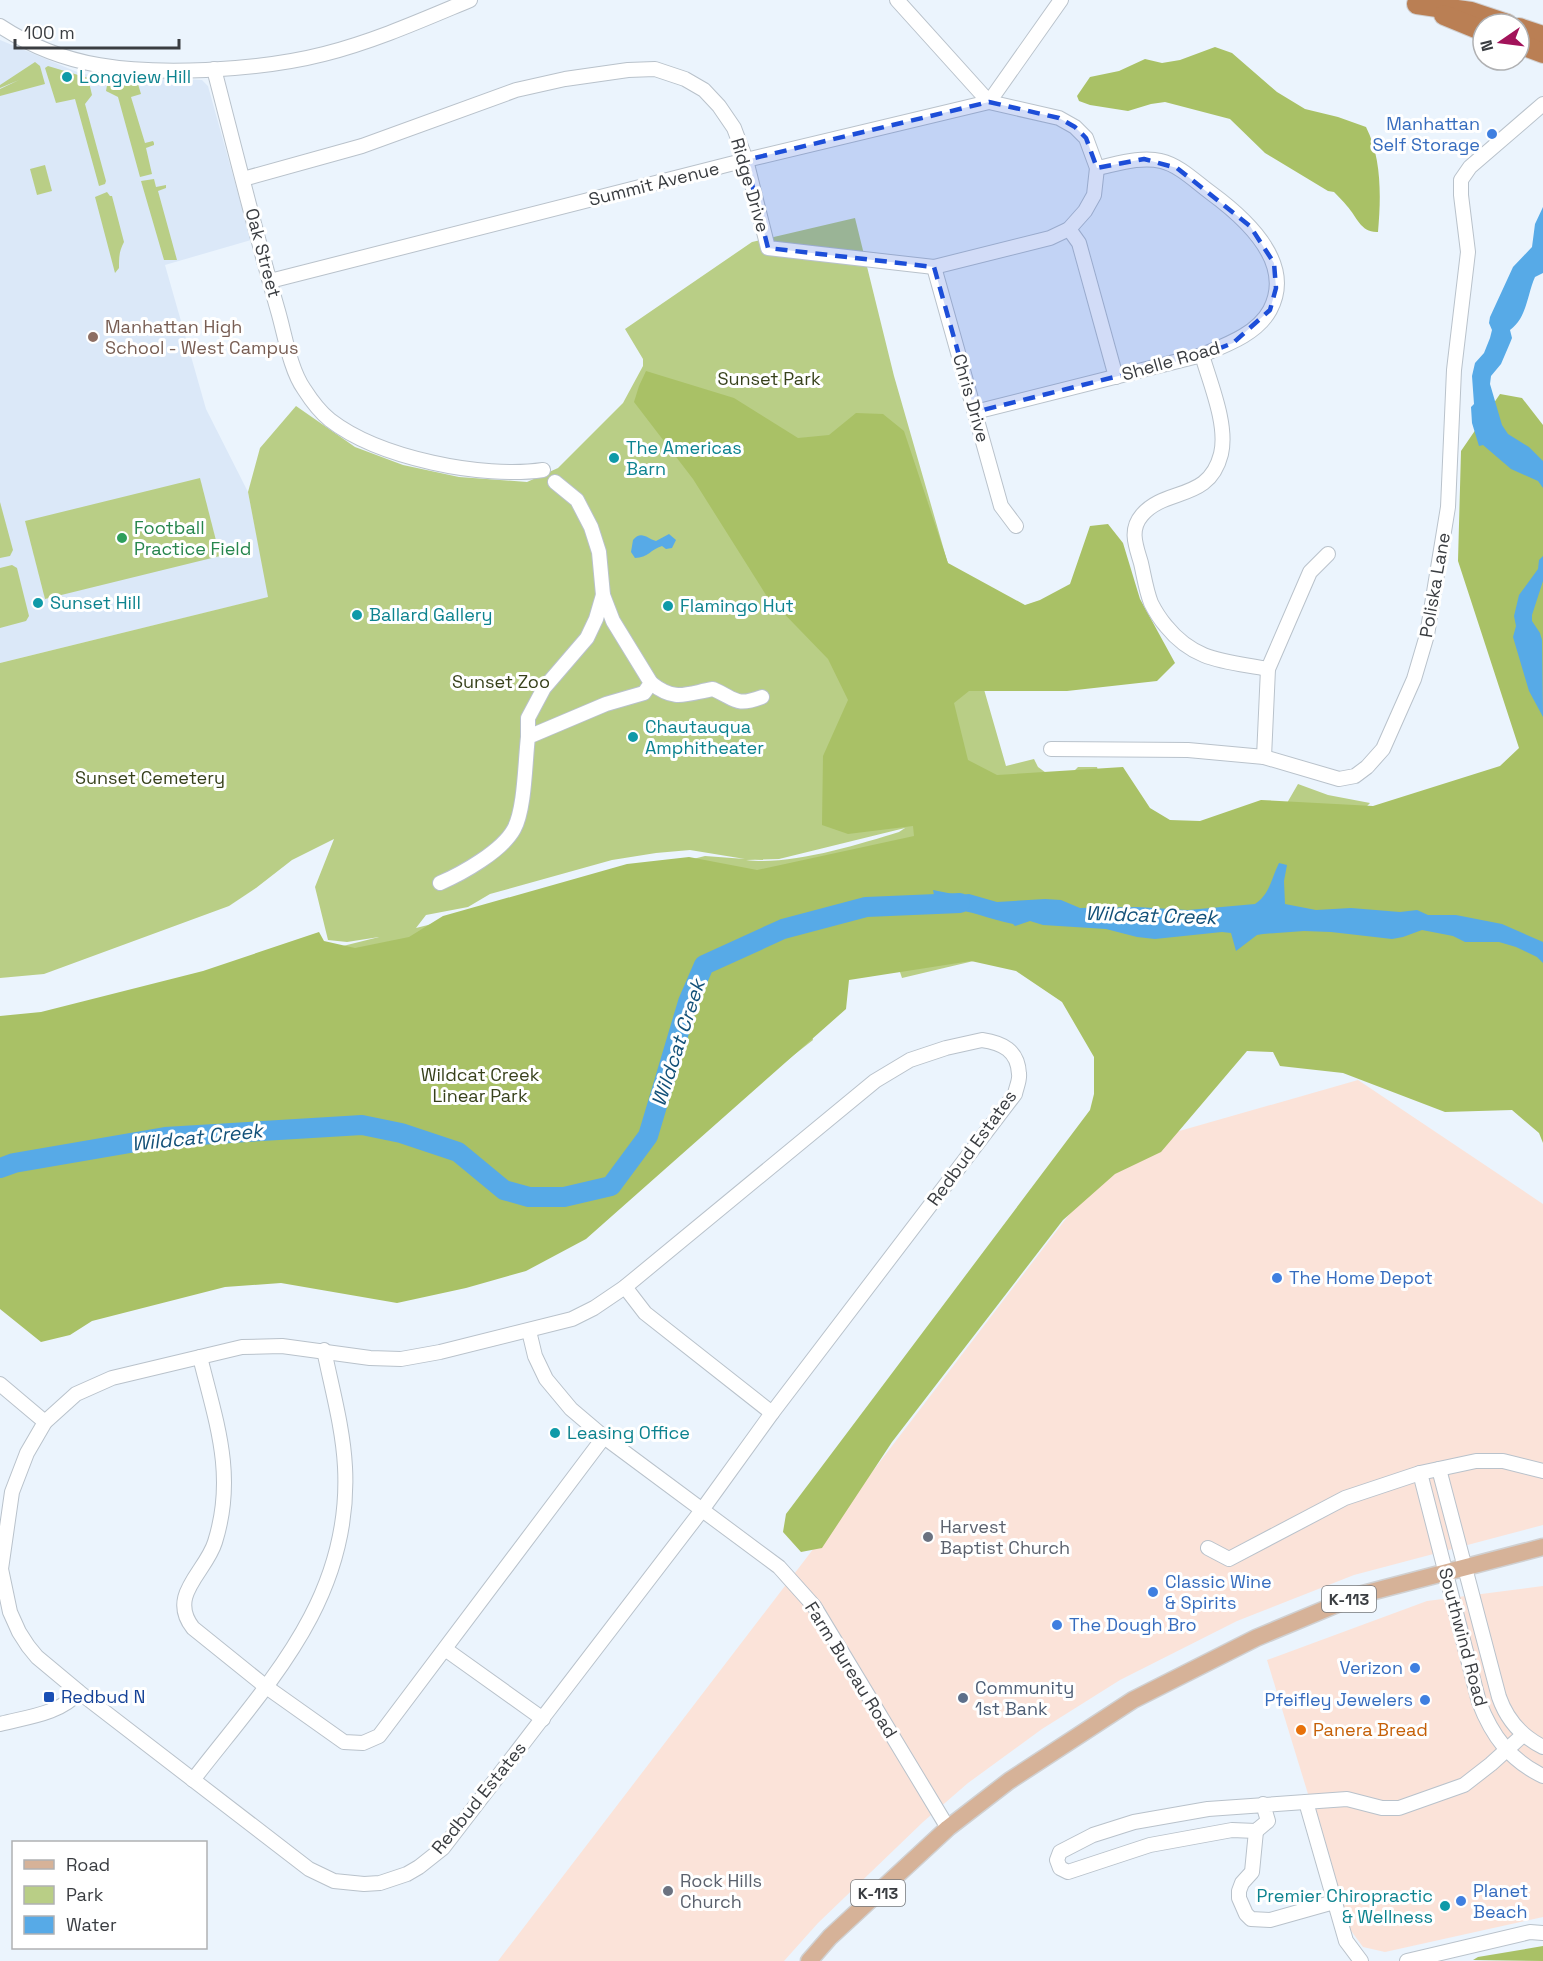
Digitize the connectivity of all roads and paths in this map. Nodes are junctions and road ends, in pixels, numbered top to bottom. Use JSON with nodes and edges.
{"nodes":[{"id":1,"x":470,"y":0,"type":"edge"},
{"id":2,"x":897,"y":0,"type":"edge"},
{"id":3,"x":1061,"y":0,"type":"edge"},
{"id":4,"x":1411,"y":2,"type":"edge"},
{"id":5,"x":1471,"y":12,"type":"edge"},
{"id":6,"x":0,"y":26,"type":"edge"},
{"id":7,"x":1471,"y":26,"type":"edge"},
{"id":8,"x":214,"y":69,"type":"junction"},
{"id":9,"x":989,"y":102,"type":"junction"},
{"id":10,"x":1543,"y":104,"type":"edge"},
{"id":11,"x":746,"y":160,"type":"junction"},
{"id":12,"x":1097,"y":168,"type":"junction"},
{"id":13,"x":243,"y":179,"type":"junction"},
{"id":14,"x":1069,"y":229,"type":"junction"},
{"id":15,"x":934,"y":267,"type":"junction"},
{"id":16,"x":270,"y":281,"type":"junction"},
{"id":17,"x":1202,"y":355,"type":"junction"},
{"id":18,"x":1116,"y":377,"type":"junction"},
{"id":19,"x":975,"y":412,"type":"junction"},
{"id":20,"x":543,"y":470,"type":"dead end"},
{"id":21,"x":555,"y":482,"type":"dead end"},
{"id":22,"x":1016,"y":526,"type":"dead end"},
{"id":23,"x":1328,"y":554,"type":"dead end"},
{"id":24,"x":603,"y":596,"type":"junction"},
{"id":25,"x":1268,"y":669,"type":"junction"},
{"id":26,"x":651,"y":683,"type":"junction"},
{"id":27,"x":762,"y":697,"type":"dead end"},
{"id":28,"x":528,"y":737,"type":"junction"},
{"id":29,"x":1051,"y":749,"type":"dead end"},
{"id":30,"x":1264,"y":757,"type":"junction"},
{"id":31,"x":440,"y":883,"type":"dead end"},
{"id":32,"x":625,"y":1287,"type":"junction"},
{"id":33,"x":529,"y":1331,"type":"junction"},
{"id":34,"x":324,"y":1350,"type":"junction"},
{"id":35,"x":200,"y":1357,"type":"junction"},
{"id":36,"x":0,"y":1384,"type":"edge"},
{"id":37,"x":772,"y":1413,"type":"junction"},
{"id":38,"x":45,"y":1422,"type":"junction"},
{"id":39,"x":604,"y":1437,"type":"junction"},
{"id":40,"x":1439,"y":1469,"type":"junction"},
{"id":41,"x":1543,"y":1471,"type":"edge"},
{"id":42,"x":1420,"y":1473,"type":"junction"},
{"id":43,"x":702,"y":1510,"type":"junction"},
{"id":44,"x":1543,"y":1547,"type":"edge"},
{"id":45,"x":1208,"y":1548,"type":"dead end"},
{"id":46,"x":1465,"y":1566,"type":"junction"},
{"id":47,"x":1445,"y":1572,"type":"junction"},
{"id":48,"x":3,"y":1601,"type":"edge"},
{"id":49,"x":444,"y":1649,"type":"junction"},
{"id":50,"x":266,"y":1686,"type":"junction"},
{"id":51,"x":79,"y":1692,"type":"junction"},
{"id":52,"x":543,"y":1719,"type":"junction"},
{"id":53,"x":0,"y":1724,"type":"edge"},
{"id":54,"x":1523,"y":1735,"type":"junction"},
{"id":55,"x":1543,"y":1747,"type":"edge"},
{"id":56,"x":1506,"y":1752,"type":"junction"},
{"id":57,"x":1543,"y":1776,"type":"edge"},
{"id":58,"x":193,"y":1780,"type":"junction"},
{"id":59,"x":1306,"y":1803,"type":"junction"},
{"id":60,"x":1263,"y":1804,"type":"junction"},
{"id":61,"x":948,"y":1828,"type":"junction"},
{"id":62,"x":1256,"y":1831,"type":"junction"},
{"id":63,"x":1334,"y":1902,"type":"junction"},
{"id":64,"x":1543,"y":1933,"type":"edge"},
{"id":65,"x":809,"y":1961,"type":"edge"},
{"id":66,"x":1361,"y":1961,"type":"edge"},
{"id":67,"x":1407,"y":1961,"type":"edge"}],
"edges":[{"from":1,"to":8,"type":"street"},
{"from":2,"to":9,"type":"street"},
{"from":3,"to":9,"type":"street"},
{"from":4,"to":5,"type":"highway"},
{"from":4,"to":7,"type":"highway"},
{"from":6,"to":8,"type":"street"},
{"from":8,"to":13,"type":"street","name":"Oak Street"},
{"from":9,"to":11,"type":"street","name":"Summit Avenue"},
{"from":9,"to":12,"type":"street"},
{"from":10,"to":30,"type":"street","name":"Poliska Lane"},
{"from":11,"to":13,"type":"street","name":"Ridge Drive"},
{"from":11,"to":15,"type":"street","name":"Ridge Drive"},
{"from":11,"to":16,"type":"street","name":"Summit Avenue"},
{"from":12,"to":14,"type":"street"},
{"from":12,"to":17,"type":"street","name":"Shelle Road"},
{"from":13,"to":16,"type":"street","name":"Oak Street"},
{"from":14,"to":15,"type":"street","name":"Ridge Drive"},
{"from":14,"to":18,"type":"street"},
{"from":15,"to":19,"type":"street","name":"Chris Drive"},
{"from":16,"to":20,"type":"street","name":"Oak Street"},
{"from":17,"to":18,"type":"street","name":"Shelle Road"},
{"from":17,"to":25,"type":"street"},
{"from":18,"to":19,"type":"street","name":"Shelle Road"},
{"from":19,"to":22,"type":"street","name":"Chris Drive"},
{"from":21,"to":24,"type":"street"},
{"from":23,"to":25,"type":"street"},
{"from":24,"to":26,"type":"street"},
{"from":24,"to":28,"type":"street"},
{"from":25,"to":30,"type":"street"},
{"from":26,"to":27,"type":"street"},
{"from":26,"to":28,"type":"street"},
{"from":28,"to":31,"type":"street"},
{"from":29,"to":30,"type":"street","name":"Poliska Lane"},
{"from":32,"to":33,"type":"street","name":"Redbud Estates"},
{"from":32,"to":37,"type":"street"},
{"from":32,"to":37,"type":"street","name":"Redbud Estates"},
{"from":33,"to":34,"type":"street","name":"Redbud Estates"},
{"from":33,"to":39,"type":"street"},
{"from":34,"to":35,"type":"street","name":"Redbud Estates"},
{"from":34,"to":50,"type":"street"},
{"from":35,"to":38,"type":"street","name":"Redbud Estates"},
{"from":35,"to":50,"type":"street"},
{"from":36,"to":38,"type":"street"},
{"from":37,"to":43,"type":"street","name":"Redbud Estates"},
{"from":38,"to":48,"type":"street","name":"Redbud Estates"},
{"from":39,"to":43,"type":"street"},
{"from":39,"to":49,"type":"street"},
{"from":40,"to":41,"type":"street"},
{"from":40,"to":42,"type":"street"},
{"from":40,"to":46,"type":"street","name":"Southwind Road"},
{"from":42,"to":45,"type":"street"},
{"from":42,"to":47,"type":"street","name":"Southwind Road"},
{"from":43,"to":52,"type":"street","name":"Redbud Estates"},
{"from":43,"to":61,"type":"street","name":"Farm Bureau Road"},
{"from":44,"to":46,"type":"main road","number":"K-113"},
{"from":46,"to":47,"type":"main road","number":"K-113"},
{"from":46,"to":54,"type":"street","name":"Southwind Road"},
{"from":47,"to":56,"type":"street","name":"Southwind Road"},
{"from":47,"to":61,"type":"main road","number":"K-113"},
{"from":48,"to":51,"type":"street","name":"Redbud Estates"},
{"from":49,"to":50,"type":"street"},
{"from":49,"to":52,"type":"street"},
{"from":50,"to":58,"type":"street"},
{"from":51,"to":53,"type":"street"},
{"from":51,"to":58,"type":"street","name":"Redbud Estates"},
{"from":52,"to":58,"type":"street","name":"Redbud Estates"},
{"from":54,"to":55,"type":"street","name":"Southwind Road"},
{"from":54,"to":56,"type":"street"},
{"from":56,"to":57,"type":"street","name":"Southwind Road"},
{"from":56,"to":59,"type":"street"},
{"from":59,"to":60,"type":"street"},
{"from":59,"to":63,"type":"street"},
{"from":60,"to":62,"type":"street"},
{"from":60,"to":62,"type":"street"},
{"from":61,"to":65,"type":"main road","number":"K-113"},
{"from":62,"to":63,"type":"street"},
{"from":63,"to":66,"type":"street"},
{"from":64,"to":67,"type":"street"}]}
